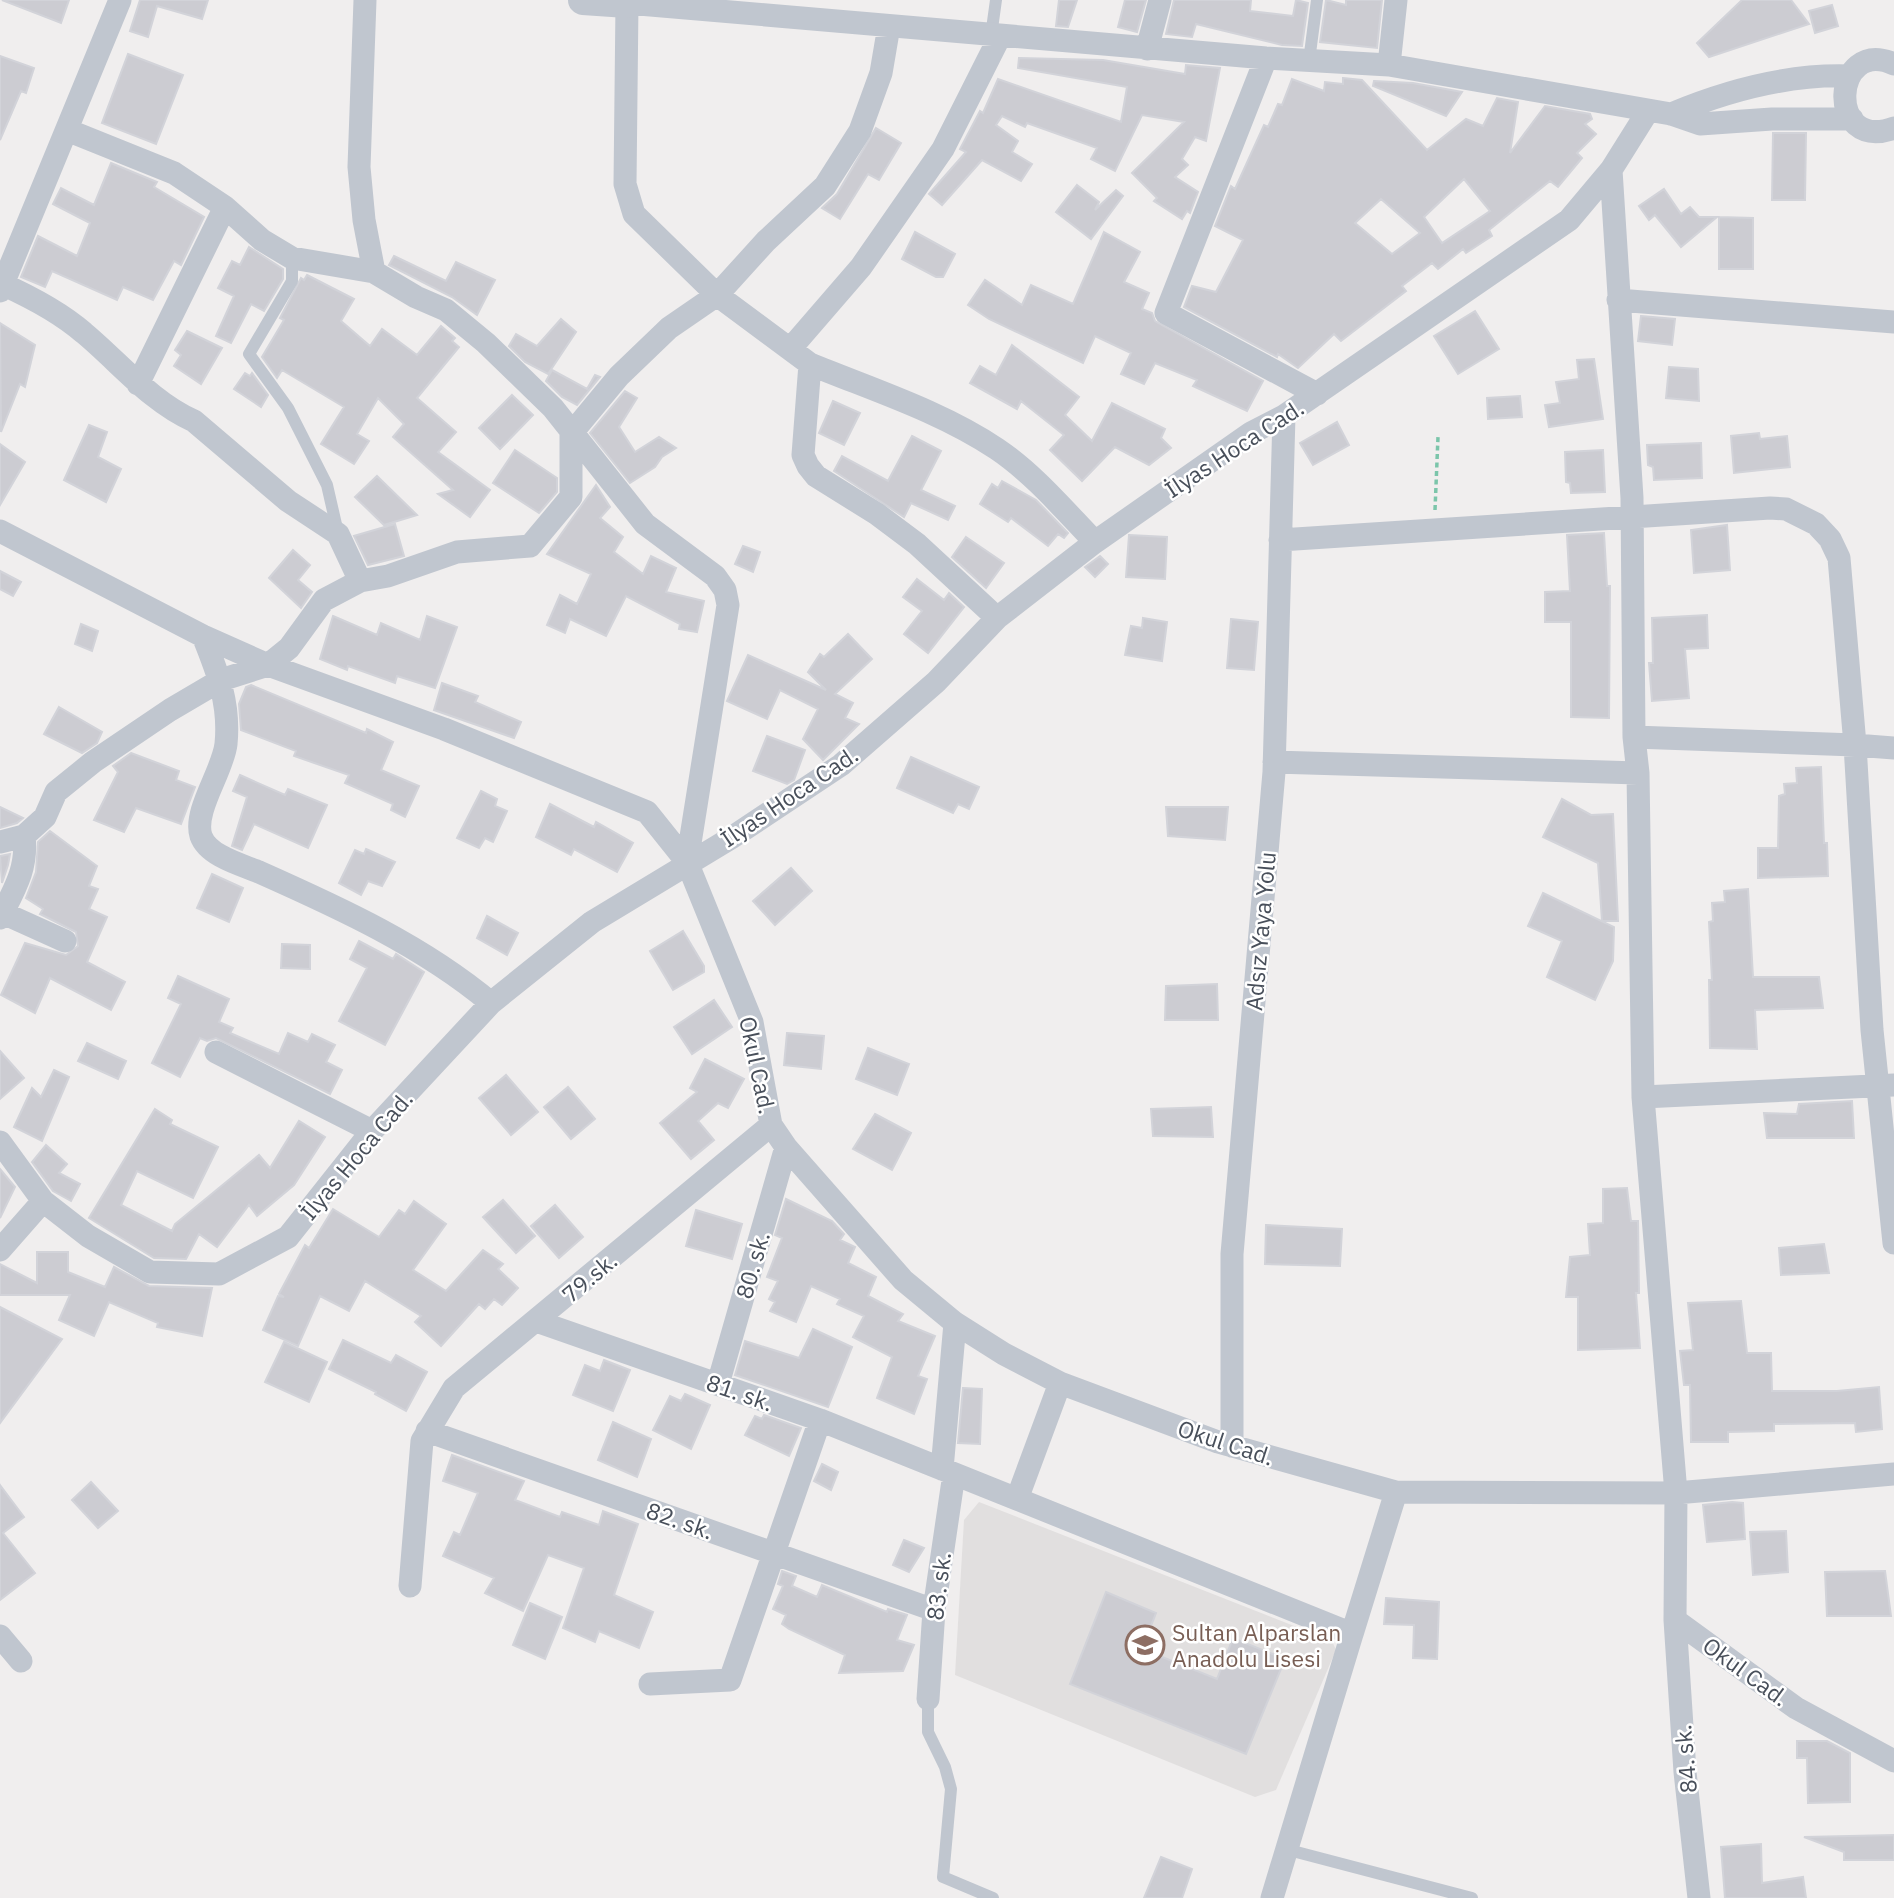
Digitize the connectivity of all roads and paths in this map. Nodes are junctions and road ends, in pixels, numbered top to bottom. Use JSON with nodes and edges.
{"nodes":[{"id":1,"x":120,"y":0,"type":"edge"},
{"id":2,"x":365,"y":0,"type":"edge"},
{"id":3,"x":583,"y":0,"type":"edge"},
{"id":4,"x":996,"y":0,"type":"edge"},
{"id":5,"x":1160,"y":0,"type":"edge"},
{"id":6,"x":1317,"y":0,"type":"edge"},
{"id":7,"x":1396,"y":0,"type":"edge"},
{"id":8,"x":627,"y":1,"type":"edge"},
{"id":9,"x":889,"y":26,"type":"junction"},
{"id":10,"x":996,"y":36,"type":"junction"},
{"id":11,"x":1147,"y":49,"type":"junction"},
{"id":12,"x":1266,"y":58,"type":"junction"},
{"id":13,"x":1309,"y":61,"type":"junction"},
{"id":14,"x":1894,"y":64,"type":"edge"},
{"id":15,"x":1389,"y":65,"type":"junction"},
{"id":16,"x":1849,"y":76,"type":"junction"},
{"id":17,"x":1648,"y":111,"type":"junction"},
{"id":18,"x":1671,"y":114,"type":"junction"},
{"id":19,"x":1852,"y":119,"type":"junction"},
{"id":20,"x":1894,"y":128,"type":"edge"},
{"id":21,"x":67,"y":130,"type":"junction"},
{"id":22,"x":1611,"y":170,"type":"junction"},
{"id":23,"x":225,"y":207,"type":"junction"},
{"id":24,"x":292,"y":258,"type":"junction"},
{"id":25,"x":374,"y":272,"type":"junction"},
{"id":26,"x":1,"y":286,"type":"edge"},
{"id":27,"x":717,"y":295,"type":"junction"},
{"id":28,"x":1618,"y":300,"type":"junction"},
{"id":29,"x":1894,"y":322,"type":"edge"},
{"id":30,"x":791,"y":348,"type":"junction"},
{"id":31,"x":810,"y":365,"type":"junction"},
{"id":32,"x":138,"y":384,"type":"junction"},
{"id":33,"x":1317,"y":394,"type":"junction"},
{"id":34,"x":1284,"y":416,"type":"junction"},
{"id":35,"x":571,"y":434,"type":"junction"},
{"id":36,"x":1438,"y":437,"type":"dead end"},
{"id":37,"x":1632,"y":515,"type":"junction"},
{"id":38,"x":1435,"y":529,"type":"junction"},
{"id":39,"x":0,"y":531,"type":"edge"},
{"id":40,"x":338,"y":534,"type":"junction"},
{"id":41,"x":1280,"y":540,"type":"junction"},
{"id":42,"x":1095,"y":542,"type":"junction"},
{"id":43,"x":360,"y":581,"type":"junction"},
{"id":44,"x":997,"y":618,"type":"junction"},
{"id":45,"x":203,"y":636,"type":"junction"},
{"id":46,"x":268,"y":665,"type":"junction"},
{"id":47,"x":221,"y":680,"type":"junction"},
{"id":48,"x":1634,"y":737,"type":"junction"},
{"id":49,"x":1855,"y":745,"type":"junction"},
{"id":50,"x":1894,"y":748,"type":"edge"},
{"id":51,"x":1274,"y":762,"type":"junction"},
{"id":52,"x":1637,"y":773,"type":"junction"},
{"id":53,"x":24,"y":836,"type":"junction"},
{"id":54,"x":0,"y":842,"type":"edge"},
{"id":55,"x":687,"y":862,"type":"junction"},
{"id":56,"x":1,"y":915,"type":"edge"},
{"id":57,"x":65,"y":941,"type":"dead end"},
{"id":58,"x":491,"y":1003,"type":"junction"},
{"id":59,"x":216,"y":1052,"type":"dead end"},
{"id":60,"x":1886,"y":1086,"type":"edge"},
{"id":61,"x":1643,"y":1097,"type":"junction"},
{"id":62,"x":771,"y":1125,"type":"junction"},
{"id":63,"x":372,"y":1131,"type":"junction"},
{"id":64,"x":0,"y":1142,"type":"edge"},
{"id":65,"x":786,"y":1147,"type":"junction"},
{"id":66,"x":43,"y":1201,"type":"junction"},
{"id":67,"x":1894,"y":1242,"type":"edge"},
{"id":68,"x":0,"y":1250,"type":"edge"},
{"id":69,"x":536,"y":1321,"type":"junction"},
{"id":70,"x":955,"y":1323,"type":"junction"},
{"id":71,"x":1060,"y":1383,"type":"junction"},
{"id":72,"x":718,"y":1384,"type":"junction"},
{"id":73,"x":820,"y":1420,"type":"junction"},
{"id":74,"x":424,"y":1436,"type":"junction"},
{"id":75,"x":1232,"y":1446,"type":"junction"},
{"id":76,"x":948,"y":1472,"type":"junction"},
{"id":77,"x":1894,"y":1474,"type":"edge"},
{"id":78,"x":1396,"y":1492,"type":"junction"},
{"id":79,"x":1676,"y":1493,"type":"junction"},
{"id":80,"x":1017,"y":1499,"type":"junction"},
{"id":81,"x":775,"y":1554,"type":"junction"},
{"id":82,"x":410,"y":1586,"type":"dead end"},
{"id":83,"x":934,"y":1610,"type":"junction"},
{"id":84,"x":1675,"y":1620,"type":"junction"},
{"id":85,"x":1352,"y":1634,"type":"junction"},
{"id":86,"x":0,"y":1636,"type":"edge"},
{"id":87,"x":21,"y":1661,"type":"dead end"},
{"id":88,"x":650,"y":1684,"type":"dead end"},
{"id":89,"x":928,"y":1699,"type":"joint"},
{"id":90,"x":1894,"y":1761,"type":"edge"},
{"id":91,"x":1286,"y":1849,"type":"junction"},
{"id":92,"x":993,"y":1898,"type":"edge"},
{"id":93,"x":1272,"y":1898,"type":"edge"},
{"id":94,"x":1472,"y":1898,"type":"edge"},
{"id":95,"x":1699,"y":1898,"type":"edge"}],
"edges":[{"from":1,"to":21,"type":"street"},
{"from":2,"to":25,"type":"street"},
{"from":3,"to":8,"type":"street"},
{"from":4,"to":10,"type":"lane"},
{"from":5,"to":11,"type":"street"},
{"from":6,"to":13,"type":"lane"},
{"from":7,"to":15,"type":"street"},
{"from":8,"to":9,"type":"street"},
{"from":8,"to":27,"type":"street"},
{"from":9,"to":10,"type":"street"},
{"from":9,"to":27,"type":"street"},
{"from":10,"to":11,"type":"street"},
{"from":10,"to":30,"type":"street"},
{"from":11,"to":12,"type":"street"},
{"from":12,"to":13,"type":"street"},
{"from":12,"to":33,"type":"street"},
{"from":13,"to":15,"type":"street"},
{"from":14,"to":16,"type":"street"},
{"from":15,"to":17,"type":"street"},
{"from":16,"to":18,"type":"street"},
{"from":16,"to":19,"type":"street"},
{"from":17,"to":18,"type":"street"},
{"from":17,"to":22,"type":"street","name":"İlyas Hoca Cad."},
{"from":18,"to":19,"type":"street"},
{"from":19,"to":20,"type":"street"},
{"from":21,"to":23,"type":"street"},
{"from":21,"to":26,"type":"street"},
{"from":22,"to":28,"type":"street"},
{"from":22,"to":33,"type":"street","name":"İlyas Hoca Cad."},
{"from":23,"to":24,"type":"street"},
{"from":23,"to":32,"type":"street"},
{"from":24,"to":25,"type":"street"},
{"from":24,"to":40,"type":"lane"},
{"from":25,"to":35,"type":"street"},
{"from":26,"to":32,"type":"street"},
{"from":27,"to":30,"type":"street"},
{"from":27,"to":35,"type":"street"},
{"from":28,"to":29,"type":"street"},
{"from":28,"to":37,"type":"street"},
{"from":30,"to":31,"type":"street"},
{"from":31,"to":42,"type":"street"},
{"from":31,"to":44,"type":"street"},
{"from":32,"to":40,"type":"street"},
{"from":33,"to":34,"type":"street","name":"İlyas Hoca Cad."},
{"from":34,"to":41,"type":"street","name":"Adsız Yaya Yolu"},
{"from":34,"to":42,"type":"street","name":"İlyas Hoca Cad."},
{"from":35,"to":43,"type":"street"},
{"from":35,"to":55,"type":"street"},
{"from":36,"to":38,"type":"path"},
{"from":37,"to":38,"type":"street"},
{"from":37,"to":48,"type":"street"},
{"from":37,"to":49,"type":"street"},
{"from":38,"to":41,"type":"street"},
{"from":39,"to":45,"type":"street"},
{"from":40,"to":43,"type":"street"},
{"from":41,"to":51,"type":"street","name":"Adsız Yaya Yolu"},
{"from":42,"to":44,"type":"street","name":"İlyas Hoca Cad."},
{"from":43,"to":46,"type":"street"},
{"from":44,"to":55,"type":"street","name":"İlyas Hoca Cad."},
{"from":45,"to":46,"type":"street"},
{"from":45,"to":47,"type":"street"},
{"from":46,"to":47,"type":"street"},
{"from":46,"to":55,"type":"street"},
{"from":47,"to":53,"type":"street"},
{"from":47,"to":58,"type":"street"},
{"from":48,"to":49,"type":"street"},
{"from":48,"to":52,"type":"street"},
{"from":49,"to":50,"type":"street"},
{"from":49,"to":60,"type":"street"},
{"from":51,"to":52,"type":"street"},
{"from":51,"to":75,"type":"street","name":"Adsız Yaya Yolu"},
{"from":52,"to":61,"type":"street"},
{"from":53,"to":54,"type":"street"},
{"from":53,"to":56,"type":"street"},
{"from":55,"to":58,"type":"street","name":"İlyas Hoca Cad."},
{"from":55,"to":62,"type":"street","name":"Okul Cad."},
{"from":56,"to":57,"type":"street"},
{"from":58,"to":63,"type":"street","name":"İlyas Hoca Cad."},
{"from":59,"to":63,"type":"street"},
{"from":60,"to":61,"type":"street"},
{"from":60,"to":67,"type":"street"},
{"from":61,"to":79,"type":"street"},
{"from":62,"to":65,"type":"street","name":"Okul Cad."},
{"from":62,"to":69,"type":"street","name":"79.sk."},
{"from":63,"to":66,"type":"street","name":"İlyas Hoca Cad."},
{"from":64,"to":66,"type":"street","name":"İlyas Hoca Cad."},
{"from":65,"to":70,"type":"street","name":"Okul Cad."},
{"from":65,"to":72,"type":"street","name":"80. sk."},
{"from":66,"to":68,"type":"street"},
{"from":69,"to":72,"type":"street","name":"81. sk."},
{"from":69,"to":74,"type":"street","name":"79.sk."},
{"from":70,"to":71,"type":"street","name":"Okul Cad."},
{"from":70,"to":76,"type":"street","name":"83. sk."},
{"from":71,"to":75,"type":"street","name":"Okul Cad."},
{"from":71,"to":80,"type":"street"},
{"from":72,"to":73,"type":"street","name":"81. sk."},
{"from":73,"to":76,"type":"street","name":"81. sk."},
{"from":73,"to":81,"type":"street"},
{"from":74,"to":81,"type":"street","name":"82. sk."},
{"from":74,"to":82,"type":"street"},
{"from":75,"to":78,"type":"street","name":"Okul Cad."},
{"from":76,"to":80,"type":"street","name":"81. sk."},
{"from":76,"to":83,"type":"street","name":"83. sk."},
{"from":77,"to":79,"type":"street","name":"Okul Cad."},
{"from":78,"to":79,"type":"street","name":"Okul Cad."},
{"from":78,"to":85,"type":"street"},
{"from":79,"to":84,"type":"street"},
{"from":80,"to":85,"type":"street","name":"81. sk."},
{"from":81,"to":83,"type":"street","name":"82. sk."},
{"from":81,"to":88,"type":"street"},
{"from":83,"to":89,"type":"street","name":"83. sk."},
{"from":84,"to":90,"type":"street","name":"Okul Cad."},
{"from":84,"to":95,"type":"street","name":"84. sk."},
{"from":85,"to":91,"type":"street"},
{"from":86,"to":87,"type":"street"},
{"from":89,"to":92,"type":"lane"},
{"from":91,"to":93,"type":"street"},
{"from":91,"to":94,"type":"lane"}]}
